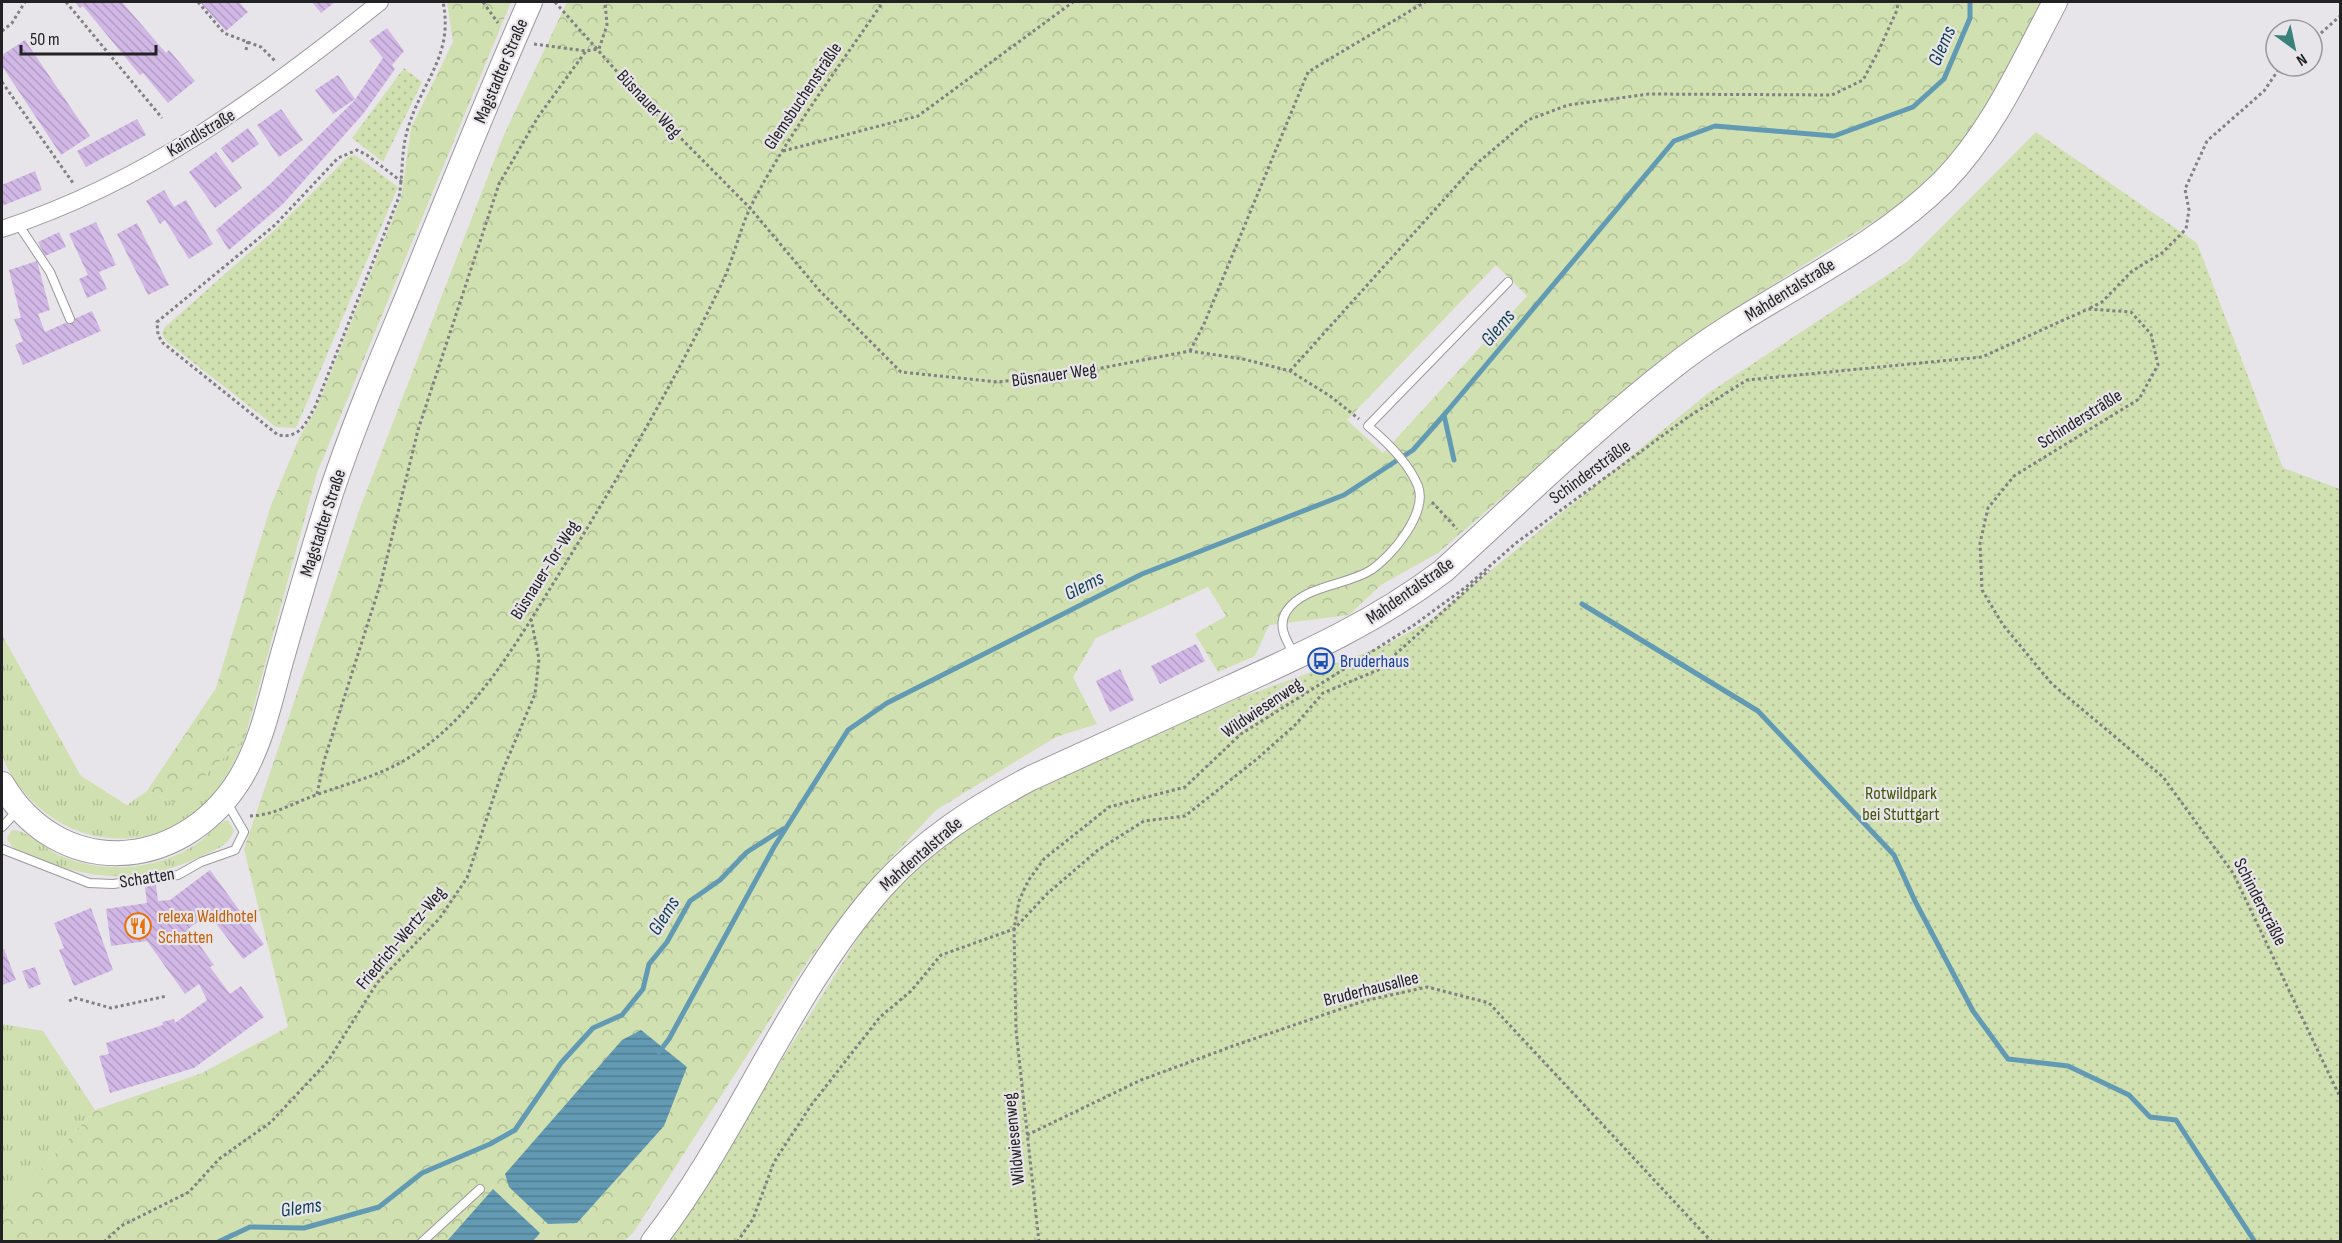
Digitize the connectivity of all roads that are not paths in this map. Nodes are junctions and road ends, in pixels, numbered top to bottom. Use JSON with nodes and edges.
{"nodes":[{"id":1,"x":380,"y":2,"type":"edge"},
{"id":2,"x":530,"y":2,"type":"edge"},
{"id":3,"x":2055,"y":2,"type":"edge"},
{"id":4,"x":18,"y":224,"type":"junction"},
{"id":5,"x":2,"y":230,"type":"edge"},
{"id":6,"x":1508,"y":282,"type":"dead end"},
{"id":7,"x":70,"y":319,"type":"dead end"},
{"id":8,"x":1295,"y":657,"type":"junction"},
{"id":9,"x":2,"y":784,"type":"edge"},
{"id":10,"x":231,"y":808,"type":"junction"},
{"id":11,"x":20,"y":809,"type":"junction"},
{"id":12,"x":2,"y":827,"type":"edge"},
{"id":13,"x":2,"y":849,"type":"edge"},
{"id":14,"x":480,"y":1189,"type":"dead end"},
{"id":15,"x":422,"y":1242,"type":"edge"},
{"id":16,"x":653,"y":1242,"type":"edge"}],
"edges":[{"from":1,"to":4,"type":"street","name":"Kaindlstraße"},
{"from":2,"to":10,"type":"main road","name":"Magstadter Straße"},
{"from":3,"to":8,"type":"main road","name":"Mahdentalstraße"},
{"from":4,"to":5,"type":"street","name":"Kaindlstraße"},
{"from":4,"to":7,"type":"lane"},
{"from":6,"to":8,"type":"lane"},
{"from":8,"to":16,"type":"main road","name":"Mahdentalstraße"},
{"from":9,"to":11,"type":"main road","name":"Magstadter Straße"},
{"from":10,"to":11,"type":"main road","name":"Magstadter Straße"},
{"from":10,"to":13,"type":"lane","name":"Schatten"},
{"from":11,"to":12,"type":"lane"},
{"from":14,"to":15,"type":"lane"}]}
